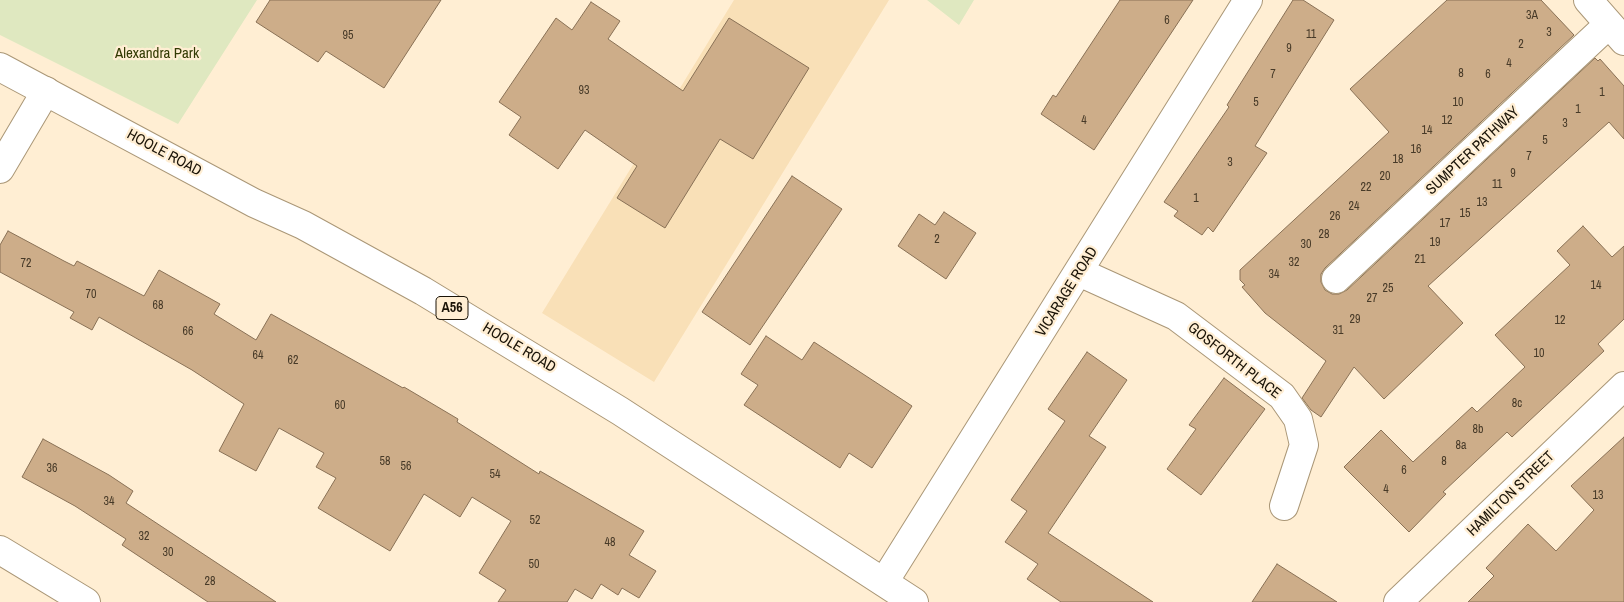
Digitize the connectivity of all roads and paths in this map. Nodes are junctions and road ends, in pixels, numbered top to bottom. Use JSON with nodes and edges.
{"nodes":[{"id":1,"x":1248,"y":0,"type":"edge"},
{"id":2,"x":1588,"y":0,"type":"edge"},
{"id":3,"x":1617,"y":32,"type":"edge"},
{"id":4,"x":0,"y":67,"type":"edge"},
{"id":5,"x":46,"y":91,"type":"junction"},
{"id":6,"x":0,"y":169,"type":"edge"},
{"id":7,"x":1079,"y":272,"type":"junction"},
{"id":8,"x":1336,"y":279,"type":"dead end"},
{"id":9,"x":1624,"y":386,"type":"edge"},
{"id":10,"x":1284,"y":506,"type":"dead end"},
{"id":11,"x":0,"y":550,"type":"edge"},
{"id":12,"x":884,"y":582,"type":"junction"},
{"id":13,"x":86,"y":602,"type":"edge"},
{"id":14,"x":914,"y":602,"type":"edge"},
{"id":15,"x":1398,"y":602,"type":"edge"}],
"edges":[{"from":1,"to":7,"type":"main road","name":"VICARAGE ROAD"},
{"from":2,"to":3,"type":"main road"},
{"from":3,"to":8,"type":"main road","name":"SUMPTER PATHWAY"},
{"from":4,"to":5,"type":"main road","name":"HOOLE ROAD","number":"A56"},
{"from":5,"to":6,"type":"main road"},
{"from":5,"to":12,"type":"main road","name":"HOOLE ROAD","number":"A56"},
{"from":7,"to":10,"type":"main road","name":"GOSFORTH PLACE"},
{"from":7,"to":12,"type":"main road","name":"VICARAGE ROAD"},
{"from":9,"to":15,"type":"main road","name":"HAMILTON STREET"},
{"from":11,"to":13,"type":"main road"},
{"from":12,"to":14,"type":"main road","name":"HOOLE ROAD","number":"A56"}]}
